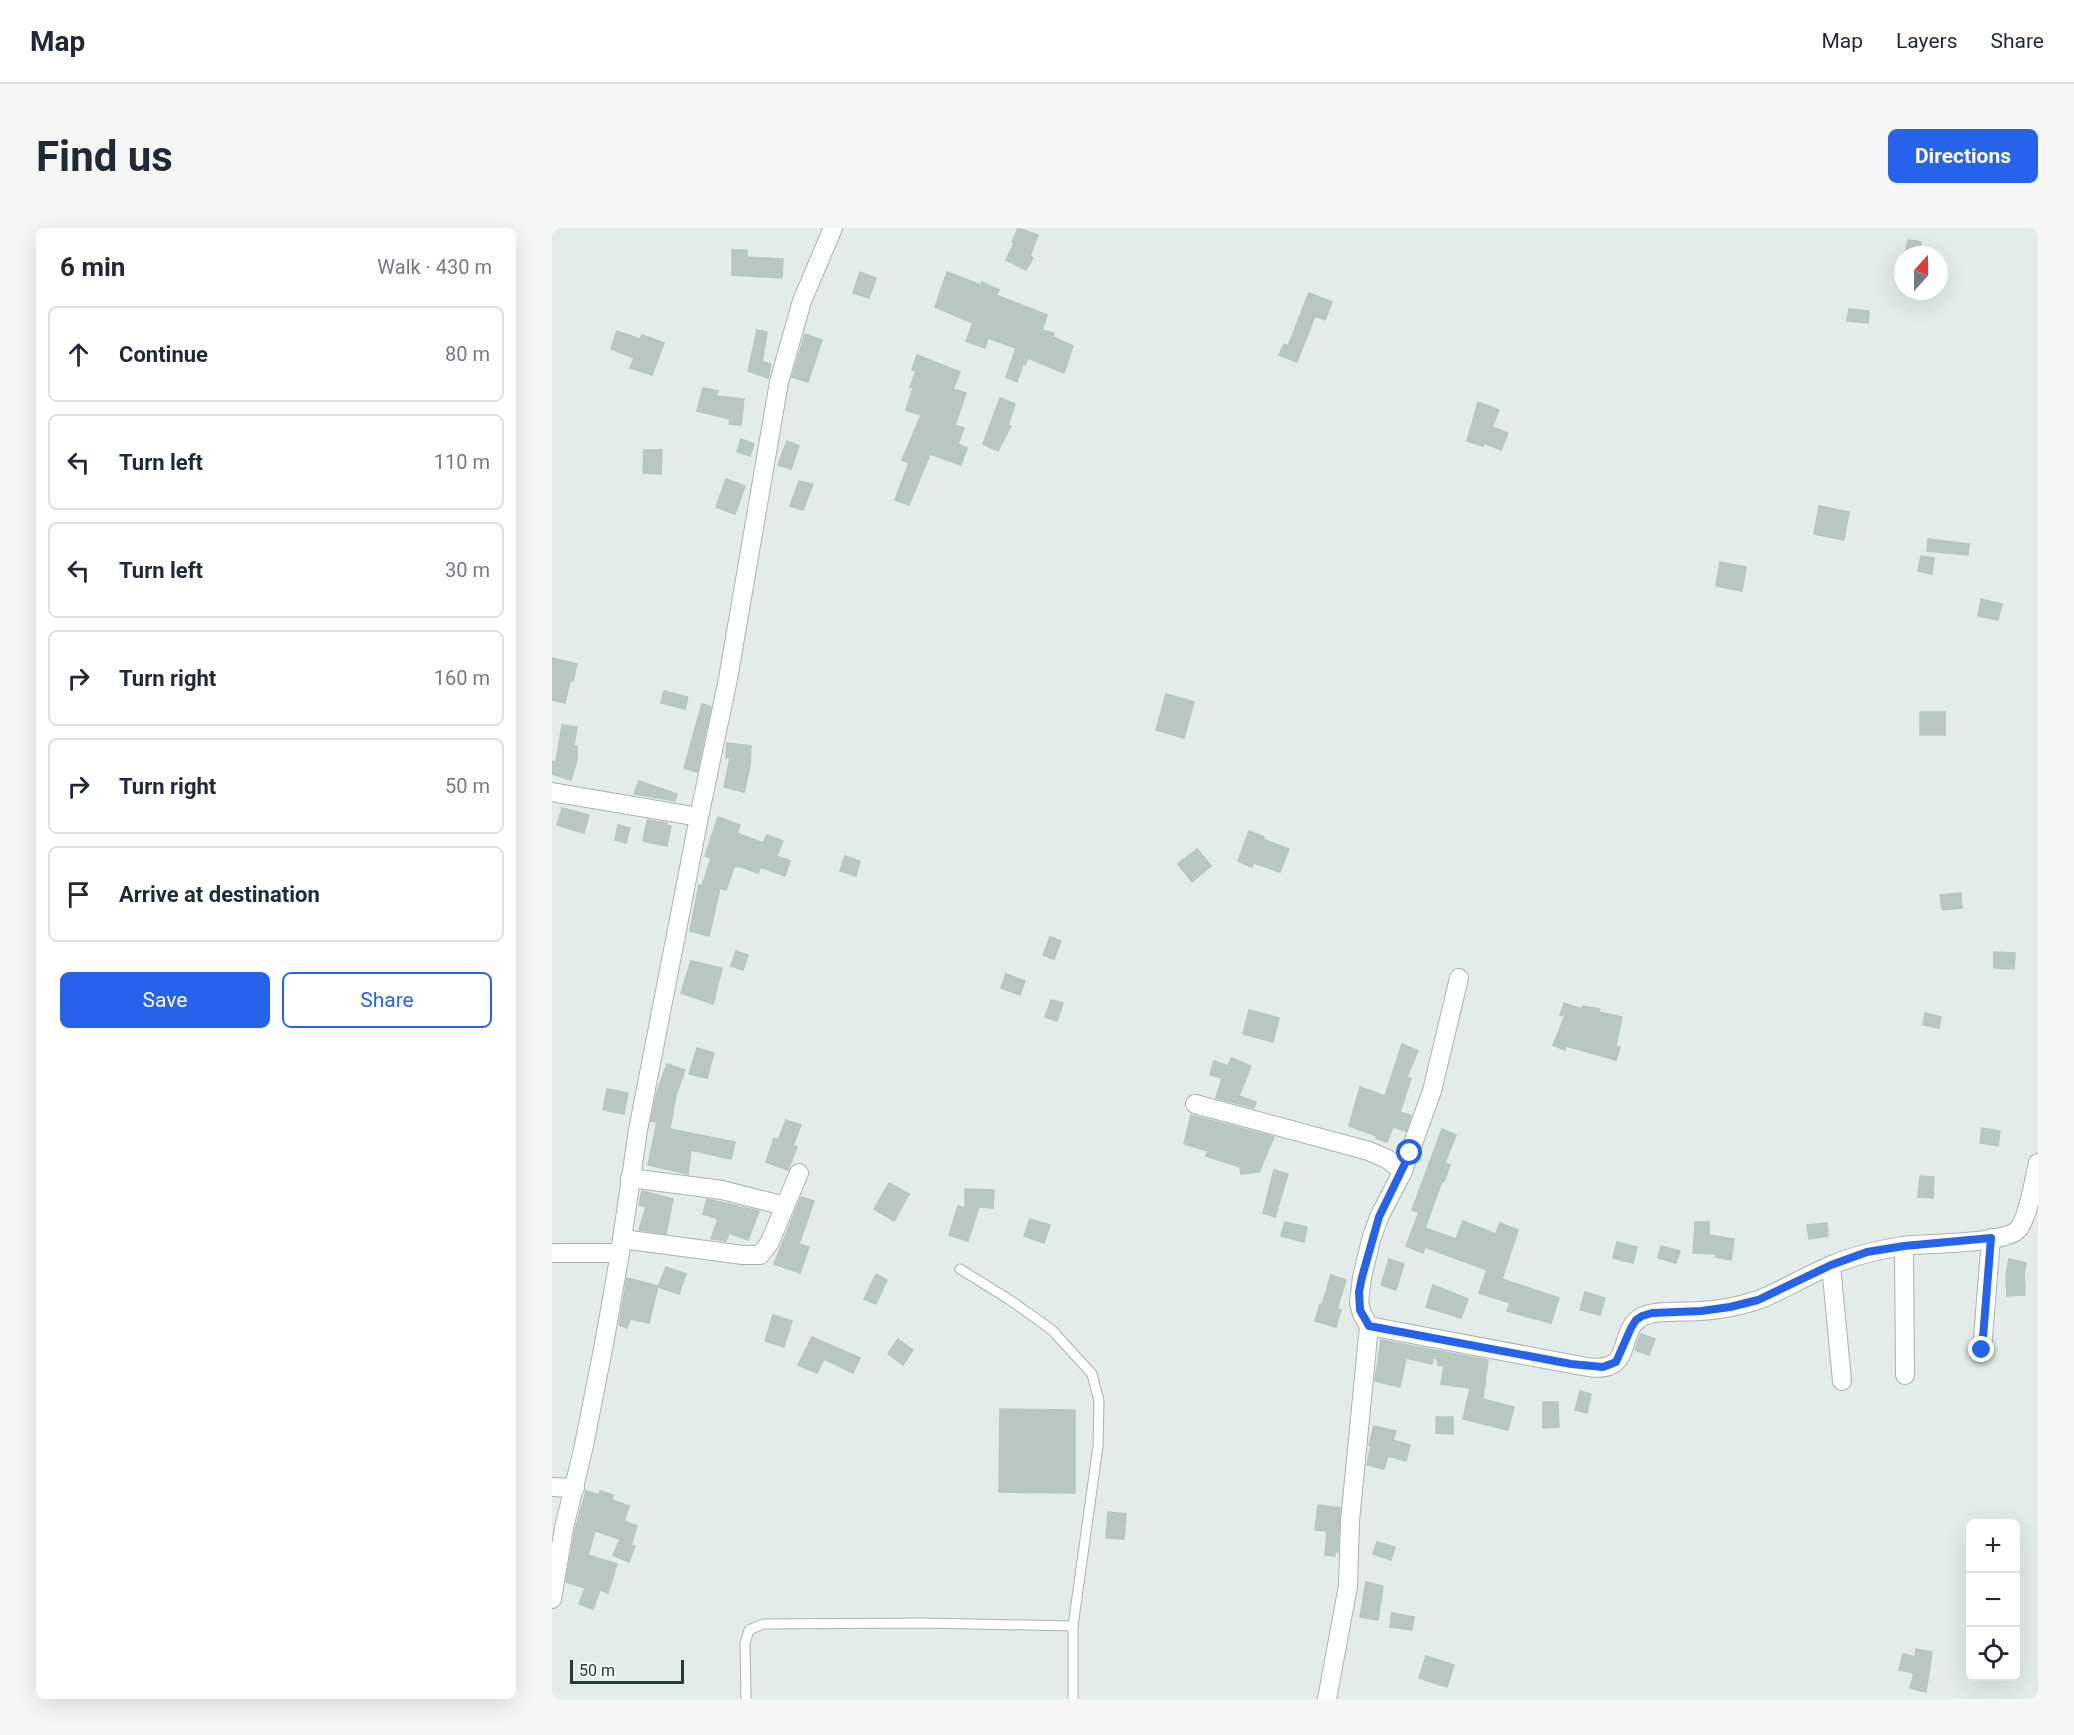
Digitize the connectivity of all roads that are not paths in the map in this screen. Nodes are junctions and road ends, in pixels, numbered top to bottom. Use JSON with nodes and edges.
{"nodes":[{"id":1,"x":833,"y":228,"type":"edge"},
{"id":2,"x":552,"y":792,"type":"edge"},
{"id":3,"x":699,"y":817,"type":"junction"},
{"id":4,"x":1459,"y":978,"type":"dead end"},
{"id":5,"x":1195,"y":1104,"type":"dead end"},
{"id":6,"x":2038,"y":1163,"type":"edge"},
{"id":7,"x":1403,"y":1171,"type":"junction"},
{"id":8,"x":799,"y":1173,"type":"dead end"},
{"id":9,"x":630,"y":1178,"type":"junction"},
{"id":10,"x":785,"y":1206,"type":"junction"},
{"id":11,"x":1991,"y":1238,"type":"junction"},
{"id":12,"x":621,"y":1246,"type":"junction"},
{"id":13,"x":1904,"y":1246,"type":"junction"},
{"id":14,"x":552,"y":1253,"type":"edge"},
{"id":15,"x":1831,"y":1265,"type":"junction"},
{"id":16,"x":960,"y":1269,"type":"dead end"},
{"id":17,"x":1369,"y":1326,"type":"junction"},
{"id":18,"x":1982,"y":1350,"type":"dead end"},
{"id":19,"x":1905,"y":1375,"type":"dead end"},
{"id":20,"x":1842,"y":1381,"type":"dead end"},
{"id":21,"x":552,"y":1487,"type":"edge"},
{"id":22,"x":575,"y":1488,"type":"junction"},
{"id":23,"x":552,"y":1599,"type":"edge"},
{"id":24,"x":1073,"y":1626,"type":"junction"},
{"id":25,"x":746,"y":1699,"type":"edge"},
{"id":26,"x":1073,"y":1699,"type":"edge"},
{"id":27,"x":1327,"y":1699,"type":"edge"}],
"edges":[{"from":1,"to":3,"type":"street"},
{"from":2,"to":3,"type":"street"},
{"from":3,"to":9,"type":"street"},
{"from":4,"to":7,"type":"street"},
{"from":5,"to":7,"type":"street"},
{"from":6,"to":11,"type":"street"},
{"from":7,"to":17,"type":"street"},
{"from":8,"to":10,"type":"street"},
{"from":9,"to":10,"type":"street"},
{"from":9,"to":12,"type":"street"},
{"from":10,"to":12,"type":"street"},
{"from":11,"to":13,"type":"street"},
{"from":11,"to":18,"type":"street"},
{"from":12,"to":14,"type":"street"},
{"from":12,"to":22,"type":"street"},
{"from":13,"to":15,"type":"street"},
{"from":13,"to":19,"type":"street"},
{"from":15,"to":17,"type":"street"},
{"from":15,"to":20,"type":"street"},
{"from":16,"to":24,"type":"lane"},
{"from":17,"to":27,"type":"street"},
{"from":21,"to":22,"type":"street"},
{"from":22,"to":23,"type":"street"},
{"from":24,"to":25,"type":"lane"},
{"from":24,"to":26,"type":"lane"}]}
